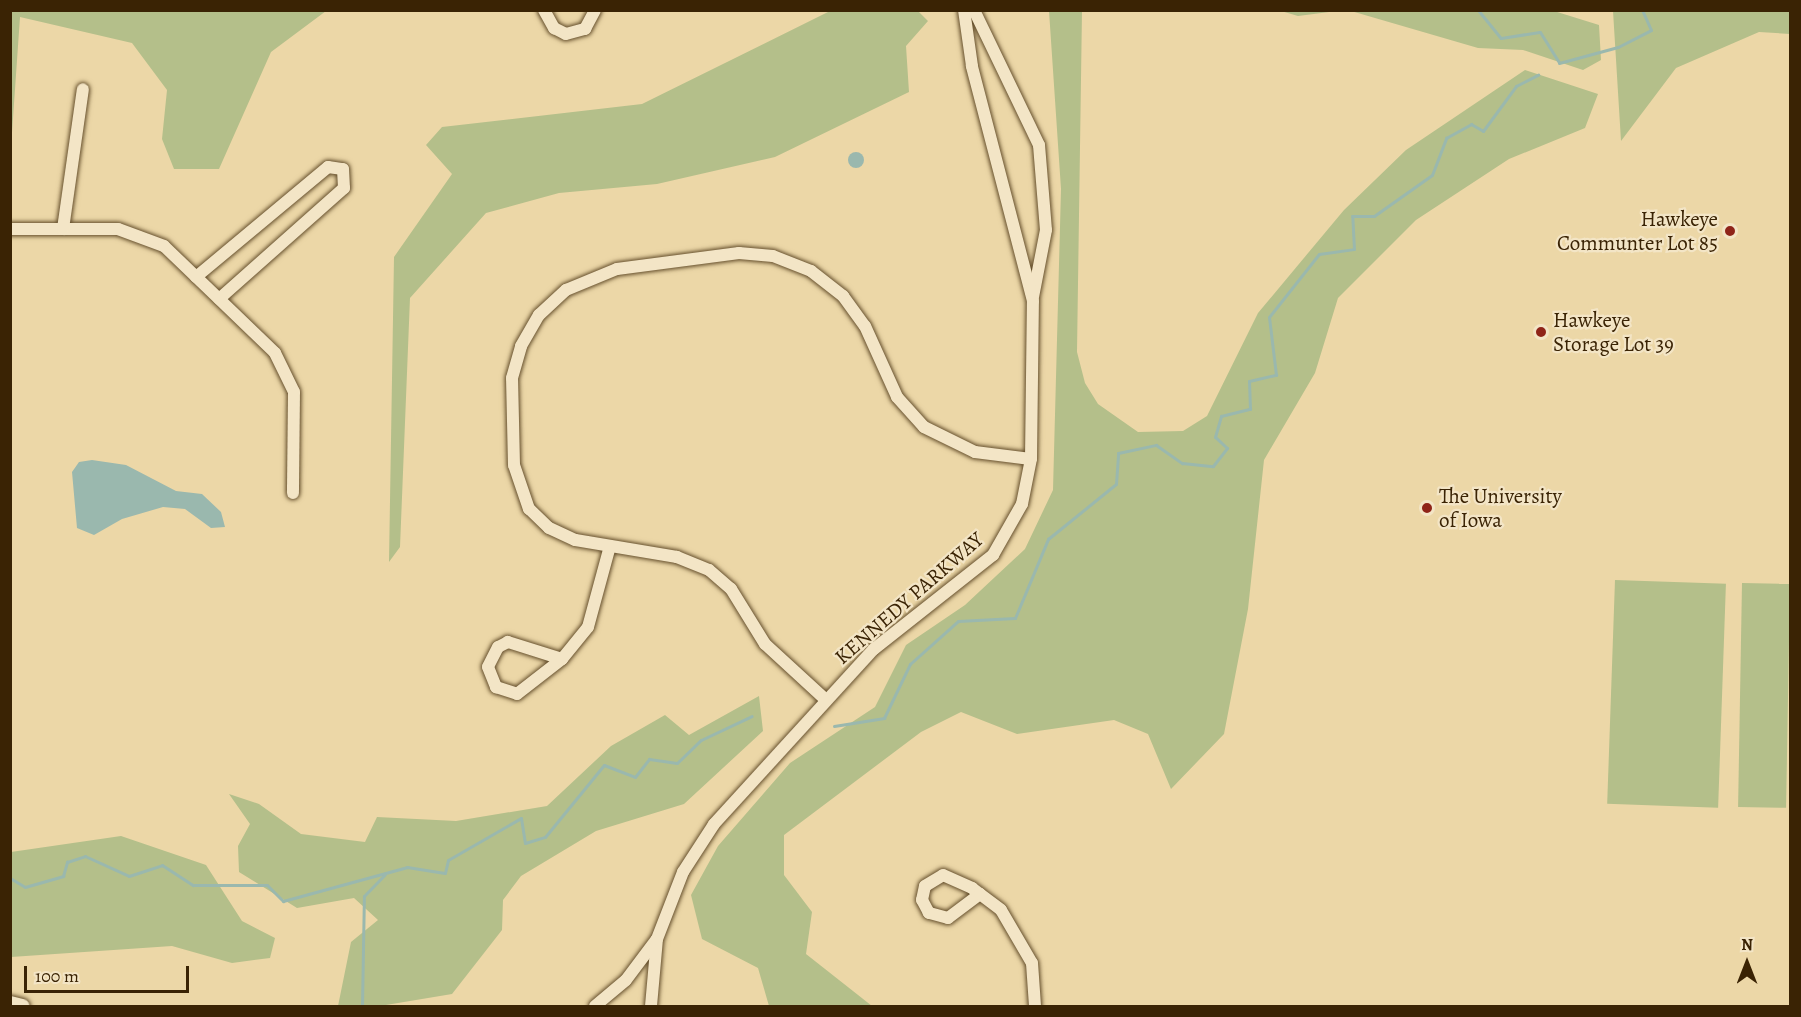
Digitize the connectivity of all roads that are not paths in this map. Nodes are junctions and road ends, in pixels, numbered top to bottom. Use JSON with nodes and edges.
{"nodes":[{"id":1,"x":544,"y":10,"type":"edge"},
{"id":2,"x":595,"y":10,"type":"edge"},
{"id":3,"x":964,"y":10,"type":"edge"},
{"id":4,"x":974,"y":10,"type":"edge"},
{"id":5,"x":83,"y":89,"type":"dead end"},
{"id":6,"x":63,"y":228,"type":"junction"},
{"id":7,"x":10,"y":229,"type":"edge"},
{"id":8,"x":196,"y":277,"type":"junction"},
{"id":9,"x":219,"y":299,"type":"junction"},
{"id":10,"x":1033,"y":301,"type":"junction"},
{"id":11,"x":1031,"y":459,"type":"junction"},
{"id":12,"x":293,"y":493,"type":"dead end"},
{"id":13,"x":610,"y":546,"type":"junction"},
{"id":14,"x":562,"y":659,"type":"junction"},
{"id":15,"x":826,"y":700,"type":"junction"},
{"id":16,"x":980,"y":894,"type":"junction"},
{"id":17,"x":657,"y":939,"type":"junction"},
{"id":18,"x":10,"y":1003,"type":"edge"},
{"id":19,"x":22,"y":1006,"type":"edge"},
{"id":20,"x":595,"y":1006,"type":"edge"},
{"id":21,"x":651,"y":1006,"type":"edge"},
{"id":22,"x":1035,"y":1006,"type":"edge"}],
"edges":[{"from":1,"to":2,"type":"street"},
{"from":3,"to":10,"type":"street","name":"KENNEDY PARKWAY"},
{"from":4,"to":10,"type":"street","name":"KENNEDY PARKWAY"},
{"from":5,"to":6,"type":"street"},
{"from":6,"to":7,"type":"street"},
{"from":6,"to":8,"type":"street"},
{"from":8,"to":9,"type":"street"},
{"from":8,"to":9,"type":"street"},
{"from":9,"to":12,"type":"street"},
{"from":10,"to":11,"type":"street","name":"KENNEDY PARKWAY"},
{"from":11,"to":13,"type":"street"},
{"from":11,"to":15,"type":"street","name":"KENNEDY PARKWAY"},
{"from":13,"to":14,"type":"street"},
{"from":13,"to":15,"type":"street"},
{"from":14,"to":14,"type":"street"},
{"from":15,"to":17,"type":"street","name":"KENNEDY PARKWAY"},
{"from":16,"to":16,"type":"street"},
{"from":16,"to":22,"type":"street"},
{"from":17,"to":20,"type":"street","name":"KENNEDY PARKWAY"},
{"from":17,"to":21,"type":"street","name":"KENNEDY PARKWAY"},
{"from":18,"to":19,"type":"street"}]}
